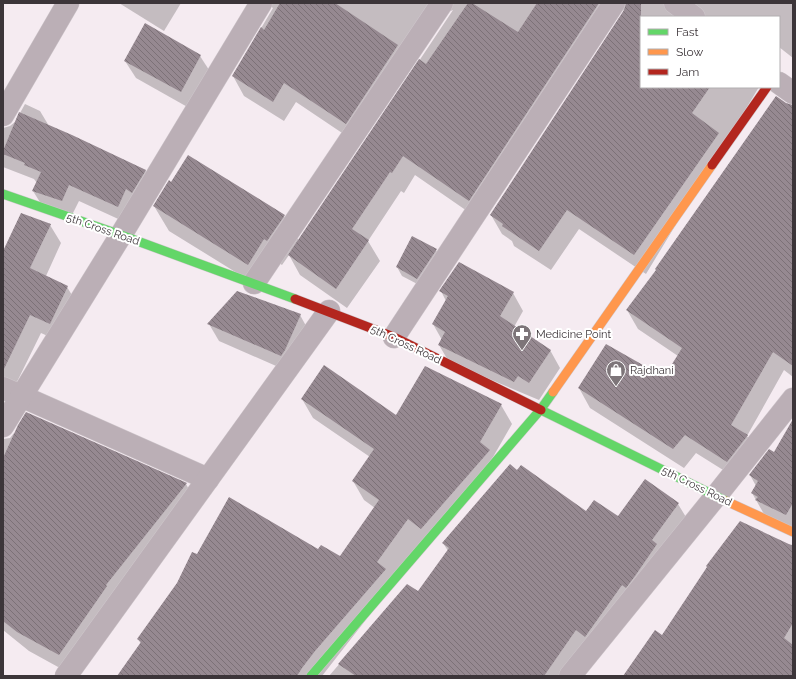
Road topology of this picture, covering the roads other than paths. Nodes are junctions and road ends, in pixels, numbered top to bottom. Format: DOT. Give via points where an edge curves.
graph roads {
  1 [pos="68,3"];
  2 [pos="261,3"];
  3 [pos="442,3"];
  4 [pos="614,3"];
  5 [pos="676,3"];
  6 [pos="693,16"];
  7 [pos="780,84"];
  8 [pos="766,88"];
  9 [pos="793,93"];
  10 [pos="3,115"];
  11 [pos="3,194"];
  12 [pos="121,235"];
  13 [pos="254,283"];
  14 [pos="329,310"];
  15 [pos="394,338"];
  16 [pos="12,392"];
  17 [pos="793,398"];
  18 [pos="541,409"];
  19 [pos="3,426"];
  20 [pos="208,479"];
  21 [pos="716,496"];
  22 [pos="793,532"];
  23 [pos="66,676"];
  24 [pos="311,676"];
  25 [pos="570,676"];
  1 -- 10 [label="street"];
  2 -- 12 [label="street"];
  3 -- 13 [label="street"];
  4 -- 15 [label="street"];
  5 -- 6 [label="street"];
  7 -- 9 [label="street"];
  8 -- 18 [label="street"];
  11 -- 12 [label="street, 5th Cross Road"];
  12 -- 13 [label="street, 5th Cross Road"];
  12 -- 16 [label="street"];
  13 -- 14 [label="street, 5th Cross Road"];
  14 -- 15 [label="street, 5th Cross Road"];
  14 -- 20 [label="street"];
  15 -- 18 [label="street, 5th Cross Road"];
  16 -- 19 [label="street"];
  16 -- 20 [label="street"];
  17 -- 21 [label="street"];
  18 -- 21 [label="street, 5th Cross Road"];
  18 -- 24 [label="street"];
  20 -- 23 [label="street"];
  21 -- 22 [label="street, 5th Cross Road"];
  21 -- 25 [label="street"];
}
